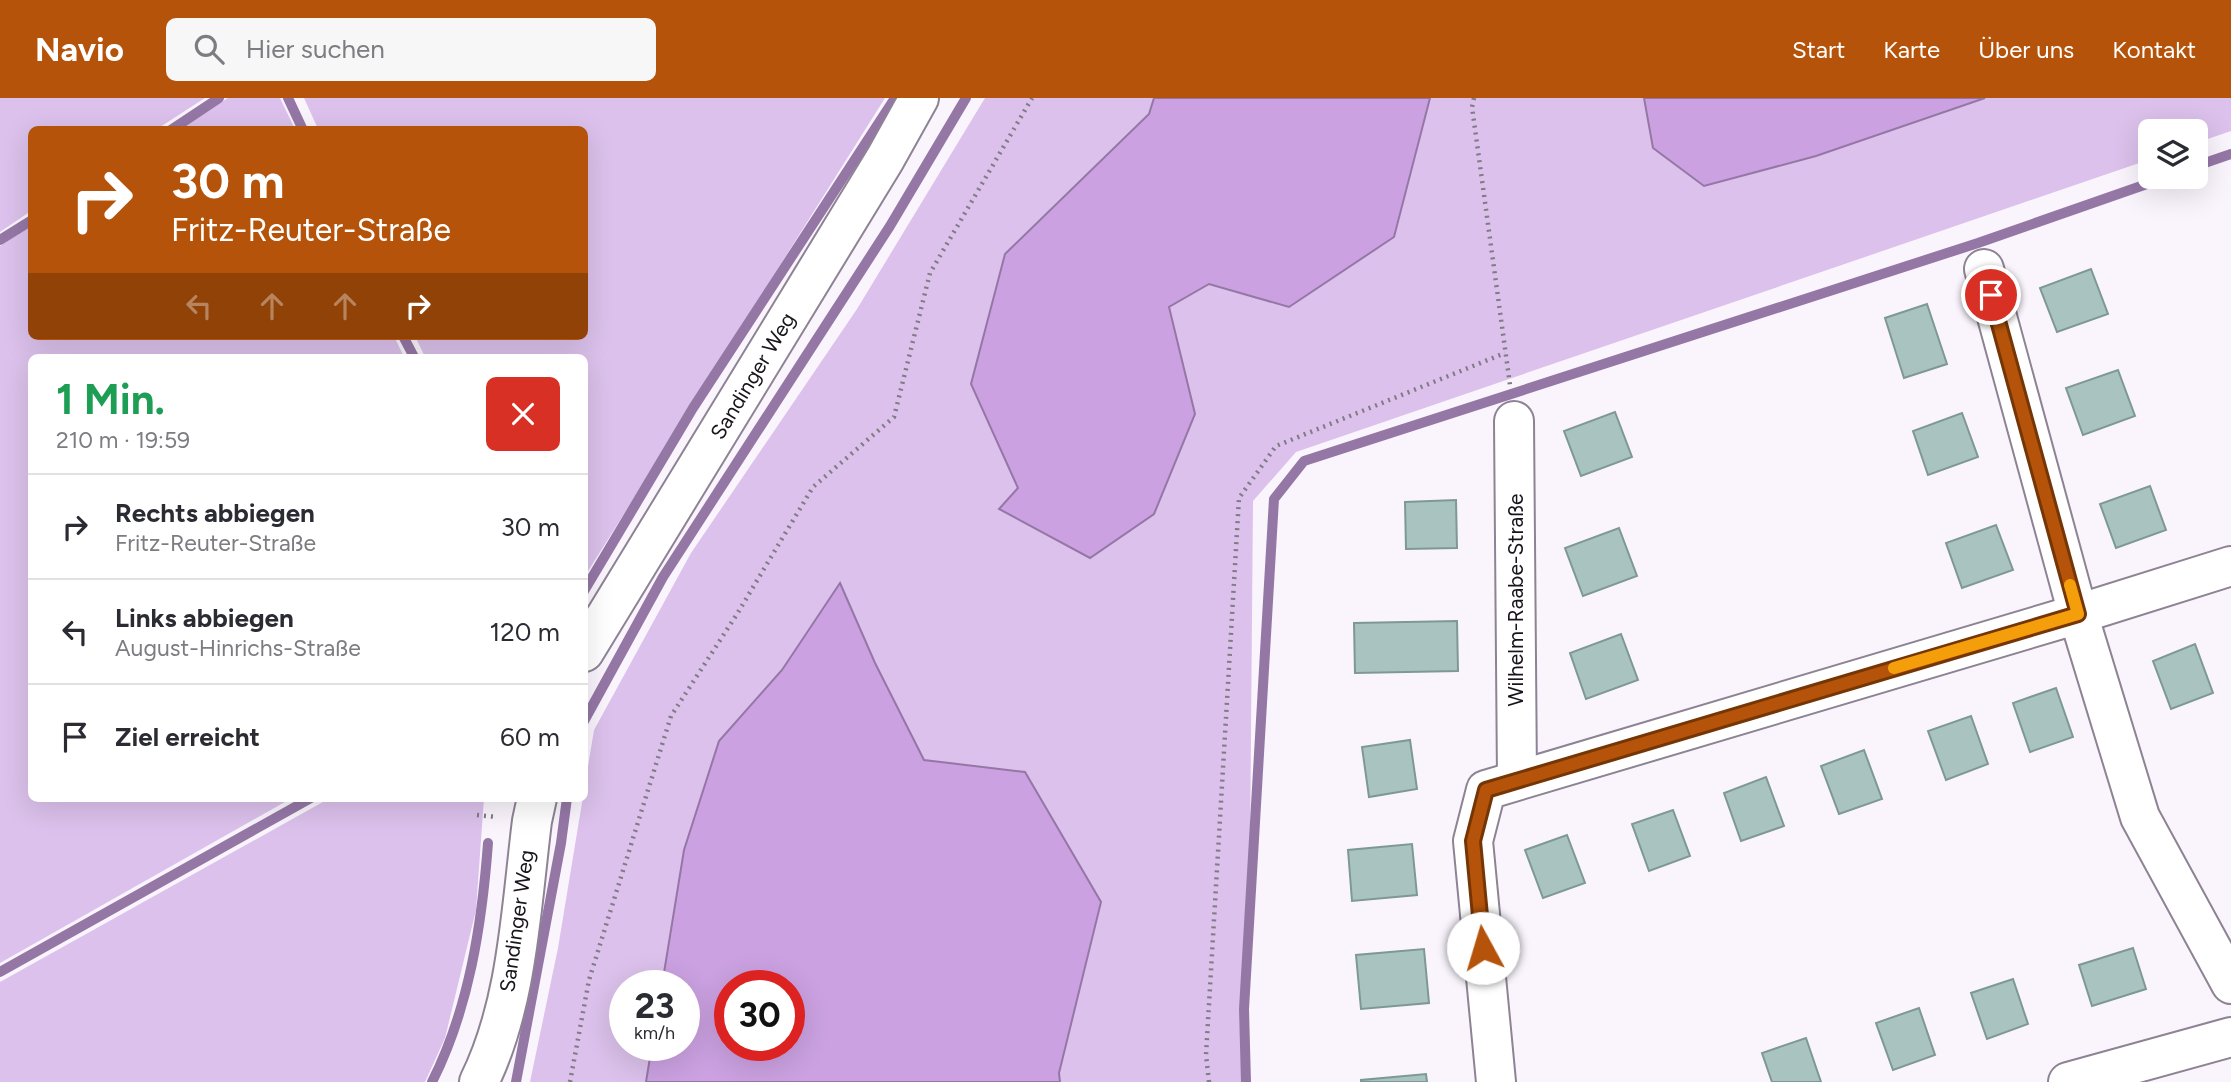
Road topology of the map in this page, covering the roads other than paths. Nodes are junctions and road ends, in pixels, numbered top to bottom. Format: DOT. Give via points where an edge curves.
graph roads {
  1 [pos="919,98"];
  2 [pos="1983,269"];
  3 [pos="1514,421"];
  4 [pos="2231,566"];
  5 [pos="2078,614"];
  6 [pos="588,645"];
  7 [pos="1502,785"];
  8 [pos="536,802"];
  9 [pos="2231,984"];
  10 [pos="2231,1037"];
  11 [pos="479,1082"];
  12 [pos="1496,1082"];
  13 [pos="2068,1082"];
  1 -- 6 [label="street, Sandinger Weg"];
  2 -- 5 [label="street"];
  3 -- 7 [label="street, Wilhelm-Raabe-Straße"];
  4 -- 5 [label="street"];
  5 -- 7 [label="street"];
  5 -- 9 [label="street" via="2140,817"];
  7 -- 12 [label="street, Wilhelm-Raabe-Straße" via="1473,841"];
  8 -- 11 [label="street, Sandinger Weg" via="513,975"];
  10 -- 13 [label="street"];
}
